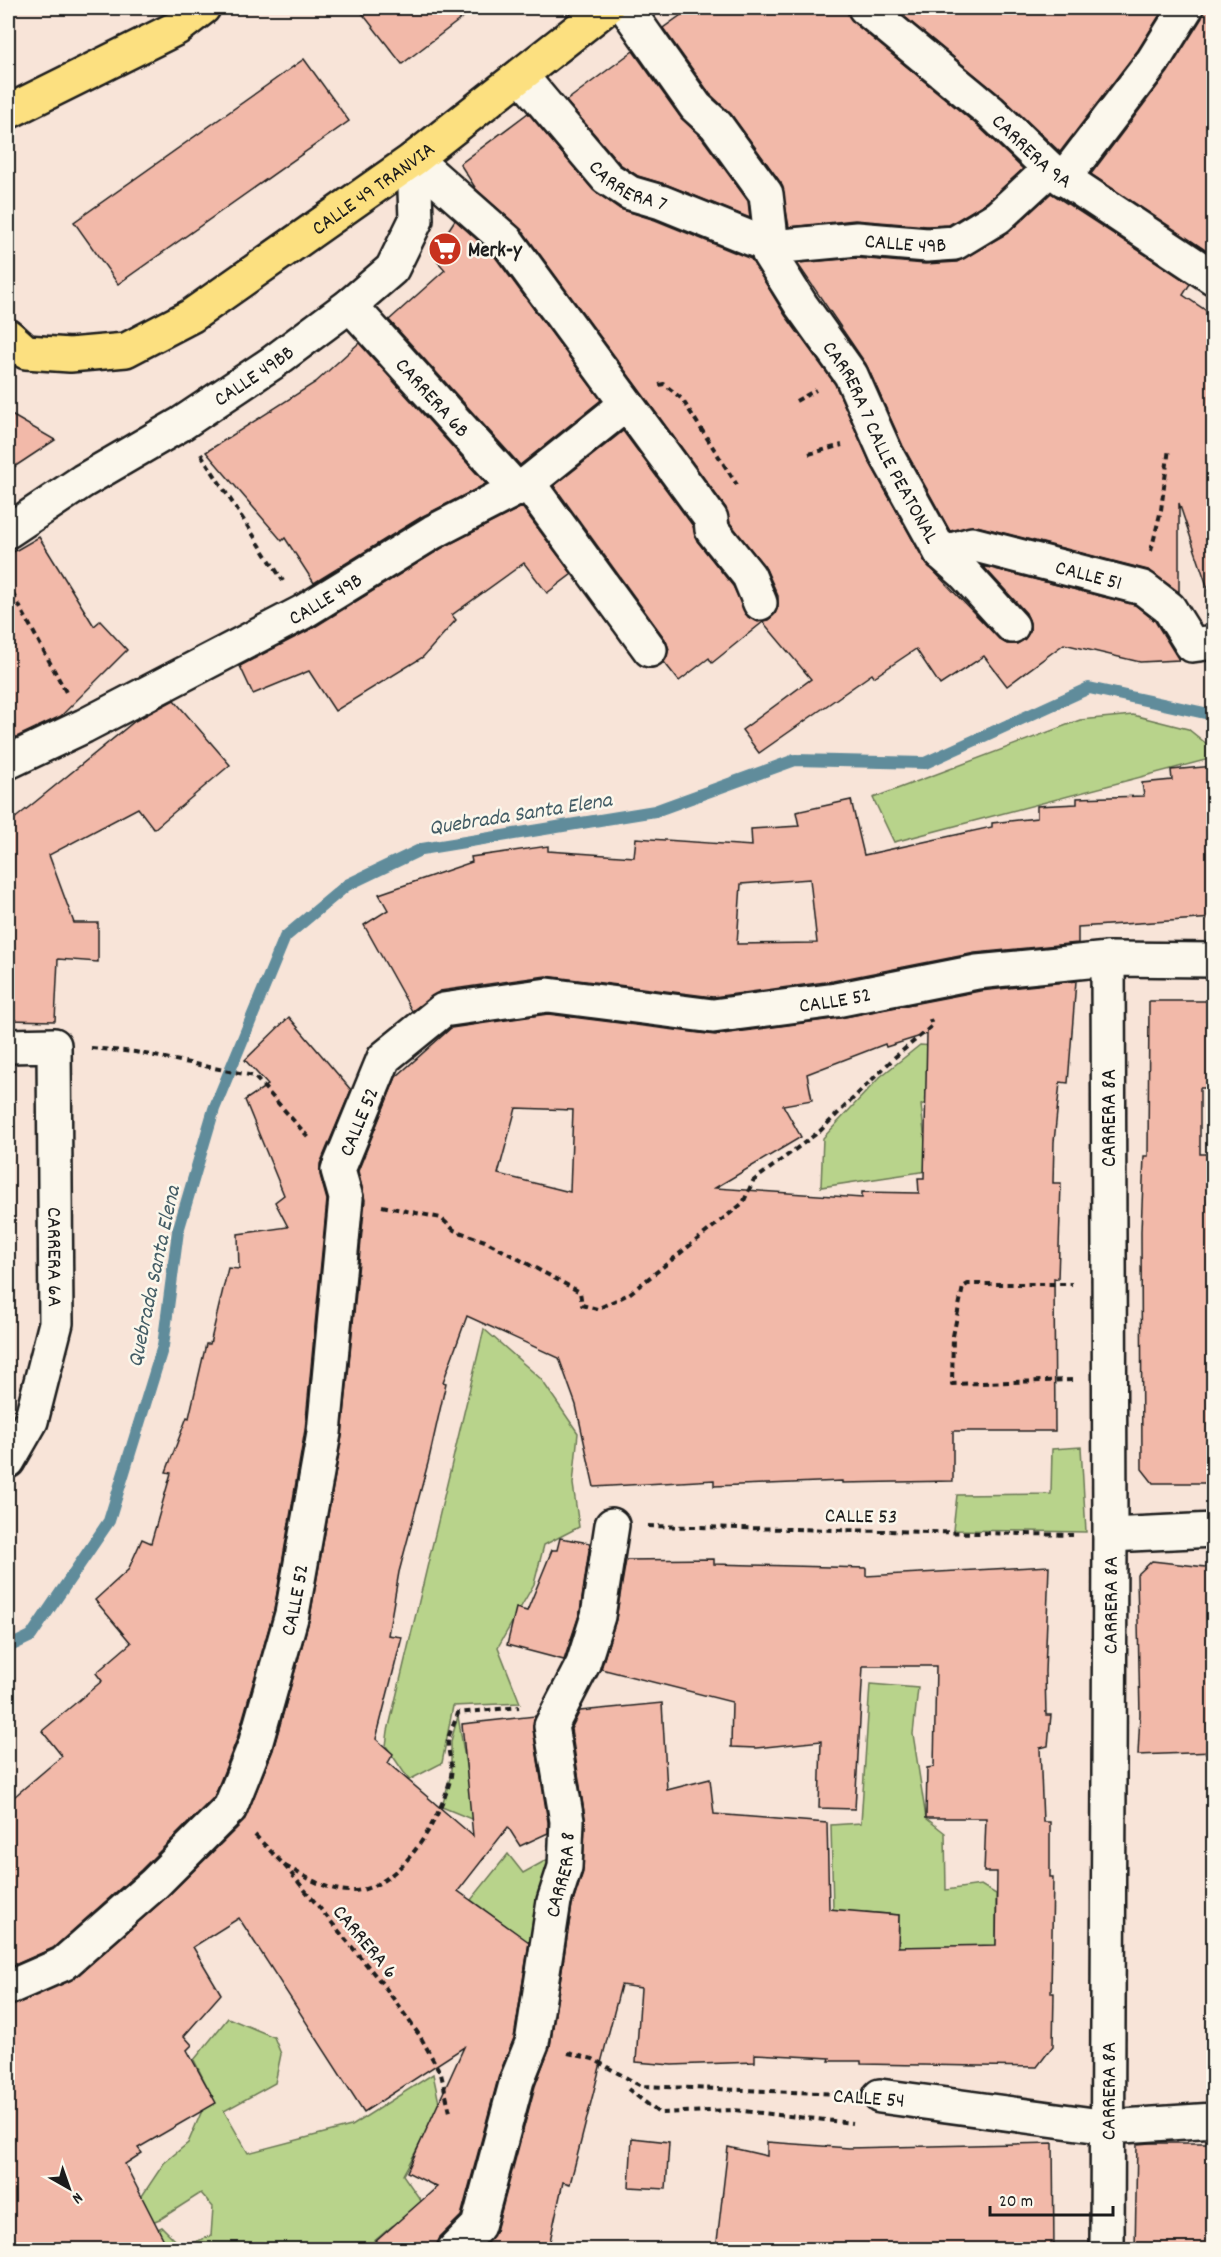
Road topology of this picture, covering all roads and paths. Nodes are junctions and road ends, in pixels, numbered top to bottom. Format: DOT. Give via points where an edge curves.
graph roads {
  1 [pos="203,8"];
  2 [pos="606,8"];
  3 [pos="626,8"];
  4 [pos="865,8"];
  5 [pos="1186,8"];
  6 [pos="521,76"];
  7 [pos="8,112"];
  8 [pos="414,159"];
  9 [pos="1057,174"];
  10 [pos="772,247"];
  11 [pos="1214,278"];
  12 [pos="350,305"];
  13 [pos="8,336"];
  14 [pos="625,405"];
  15 [pos="181,424"];
  16 [pos="1169,448"];
  17 [pos="522,486"];
  18 [pos="8,531"];
  19 [pos="941,553"];
  20 [pos="8,585"];
  21 [pos="1143,588"];
  22 [pos="760,603"];
  23 [pos="303,612"];
  24 [pos="1012,626"];
  25 [pos="1214,642"];
  26 [pos="650,650"];
  27 [pos="84,726"];
  28 [pos="8,762"];
  29 [pos="1108,959"];
  30 [pos="1214,960"];
  31 [pos="922,983"];
  32 [pos="54,1045"];
  33 [pos="8,1046"];
  34 [pos="342,1184"];
  35 [pos="1109,1284"];
  36 [pos="1109,1379"];
  37 [pos="8,1461"];
  38 [pos="612,1525"];
  39 [pos="1214,1530"];
  40 [pos="1110,1535"];
  41 [pos="551,1726"];
  42 [pos="230,1808"];
  43 [pos="285,1866"];
  44 [pos="8,1988"];
  45 [pos="532,2043"];
  46 [pos="628,2089"];
  47 [pos="880,2096"];
  48 [pos="450,2112"];
  49 [pos="1214,2120"];
  50 [pos="862,2124"];
  51 [pos="1108,2127"];
  52 [pos="454,2250"];
  53 [pos="1107,2250"];
  1 -- 7 [label="main road" via="177,28"];
  2 -- 6 [label="main road, CALLE 49 TRANVIA"];
  3 -- 10 [label="street, CARRERA 7 CALLE PEATONAL" via="696,106 716,125 766,194"];
  4 -- 9 [label="street, CARRERA 9A" via="991,112"];
  5 -- 9 [label="street, CALLE 49B" via="1153,61"];
  6 -- 8 [label="main road, CALLE 49 TRANVIA"];
  6 -- 10 [label="street, CARRERA 7" via="607,178 630,193"];
  8 -- 12 [label="street, CALLE 49BB" via="416,220 392,269"];
  8 -- 13 [label="main road, CALLE 49 TRANVIA" via="191,316 126,350 70,355 26,352"];
  8 -- 14 [label="street" via="507,241"];
  9 -- 10 [label="street, CALLE 49B" via="955,243 927,245 857,239"];
  9 -- 11 [label="street, CARRERA 9A"];
  10 -- 19 [label="street, CARRERA 7 CALLE PEATONAL" via="770,254 801,305 851,375 886,454"];
  12 -- 15 [label="street, CALLE 49BB"];
  12 -- 17 [label="street, CARRERA 6B"];
  14 -- 17 [label="street, CALLE 49B"];
  14 -- 22 [label="street" via="711,519 712,530 749,576"];
  15 -- 18 [label="street, CALLE 49BB"];
  15 -- 23 [label="path"];
  16 -- 21 [label="path" via="1161,510"];
  17 -- 23 [label="street, CALLE 49B" via="434,532"];
  17 -- 26 [label="street, CARRERA 6B"];
  19 -- 21 [label="street, CALLE 51" via="972,544"];
  19 -- 24 [label="street, CARRERA 7 CALLE PEATONAL"];
  20 -- 27 [label="path"];
  21 -- 25 [label="street, CALLE 51" via="1169,608 1192,645"];
  23 -- 27 [label="street, CALLE 49B"];
  27 -- 28 [label="street, CALLE 49B"];
  29 -- 30 [label="street, CALLE 52"];
  29 -- 31 [label="street, CALLE 52" via="977,972"];
  29 -- 35 [label="street, CARRERA 8A"];
  31 -- 34 [label="street, CALLE 52" via="836,1000 713,1016 548,995 443,1010 384,1058"];
  31 -- 34 [label="path" via="932,1026 820,1131 753,1181 743,1203 629,1294 597,1310 582,1305 580,1292 485,1241 454,1230 441,1218"];
  32 -- 33 [label="street"];
  32 -- 34 [label="path" via="135,1052 254,1076"];
  32 -- 37 [label="street, CARRERA 6A" via="56,1323 31,1421"];
  34 -- 42 [label="street, CALLE 52" via="324,1433 292,1614 255,1744"];
  35 -- 36 [label="street, CARRERA 8A"];
  35 -- 36 [label="path" via="963,1287 952,1336 952,1384"];
  36 -- 40 [label="street, CARRERA 8A"];
  38 -- 40 [label="path, CALLE 53"];
  38 -- 41 [label="street" via="597,1616 583,1664"];
  39 -- 40 [label="street"];
  40 -- 51 [label="street, CARRERA 8A"];
  41 -- 43 [label="path" via="528,1706 458,1713 448,1739 451,1774 434,1824 396,1872 370,1890 327,1887"];
  41 -- 45 [label="street, CARRERA 8" via="567,1821 565,1867 554,1901"];
  42 -- 43 [label="path, CARRERA 6"];
  42 -- 44 [label="street, CALLE 52" via="154,1884 63,1964"];
  43 -- 48 [label="path, CARRERA 6" via="385,1987 420,2036 441,2074"];
  45 -- 47 [label="path, CALLE 54" via="593,2059 641,2086"];
  45 -- 52 [label="street, CARRERA 8" via="517,2080 478,2226"];
  46 -- 50 [label="path" via="658,2113 734,2110"];
  47 -- 51 [label="street, CALLE 54"];
  49 -- 51 [label="street, CALLE 54"];
  51 -- 53 [label="street, CARRERA 8A"];
}
